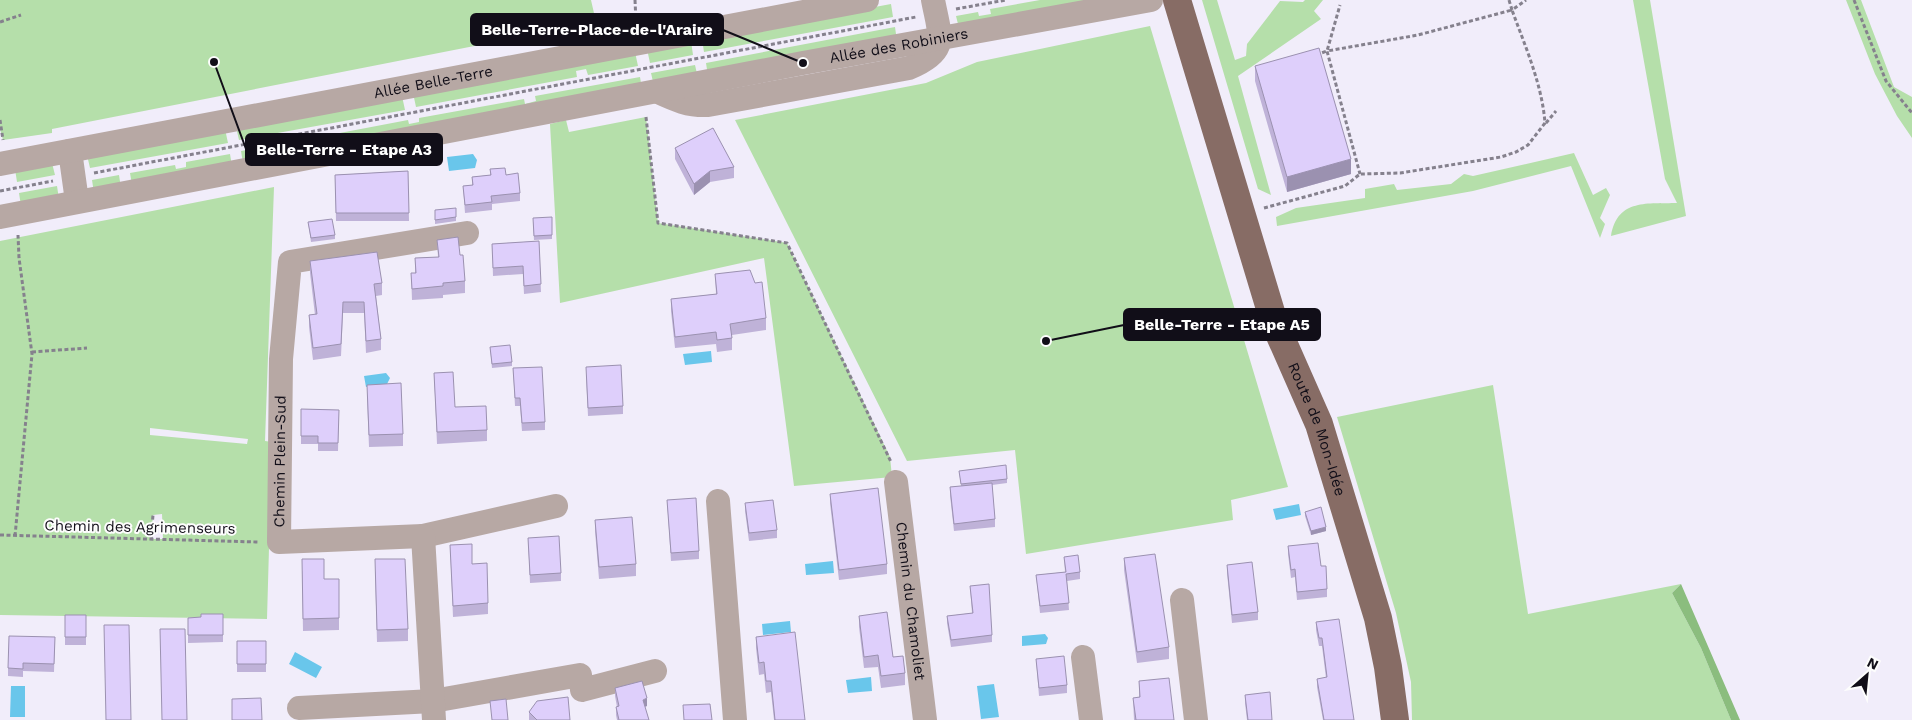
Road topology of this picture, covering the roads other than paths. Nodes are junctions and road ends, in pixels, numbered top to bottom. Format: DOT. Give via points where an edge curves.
graph roads {
  1 [pos="867,0"];
  2 [pos="1151,0"];
  3 [pos="1177,0"];
  4 [pos="934,7"];
  5 [pos="940,38"];
  6 [pos="70,151"];
  7 [pos="0,164"];
  8 [pos="77,201"];
  9 [pos="9,223"];
  10 [pos="467,233"];
  11 [pos="896,482"];
  12 [pos="718,501"];
  13 [pos="556,506"];
  14 [pos="423,536"];
  15 [pos="1182,600"];
  16 [pos="1083,656"];
  17 [pos="655,671"];
  18 [pos="300,708"];
  19 [pos="433,710"];
  20 [pos="735,720"];
  21 [pos="925,720"];
  22 [pos="1091,720"];
  23 [pos="1196,720"];
  24 [pos="1395,720"];
  1 -- 6 [label="street, Allée Belle-Terre"];
  2 -- 5 [label="street, Allée des Robiniers"];
  3 -- 24 [label="main road, Route de Mon-Idée" via="1274,322 1320,424 1378,618"];
  4 -- 5 [label="street"];
  5 -- 8 [label="street, Allée des Robiniers"];
  6 -- 7 [label="street, Allée Belle-Terre"];
  6 -- 8 [label="street"];
  8 -- 9 [label="street"];
  10 -- 14 [label="street, Chemin Plein-Sud" via="290,262 281,359 279,542"];
  11 -- 21 [label="street, Chemin du Chamoliet"];
  12 -- 20 [label="street"];
  13 -- 14 [label="street, Chemin Plein-Sud"];
  14 -- 19 [label="street"];
  15 -- 23 [label="street"];
  16 -- 22 [label="street"];
  17 -- 19 [label="street" via="582,690 580,675"];
  18 -- 19 [label="street"];
}
